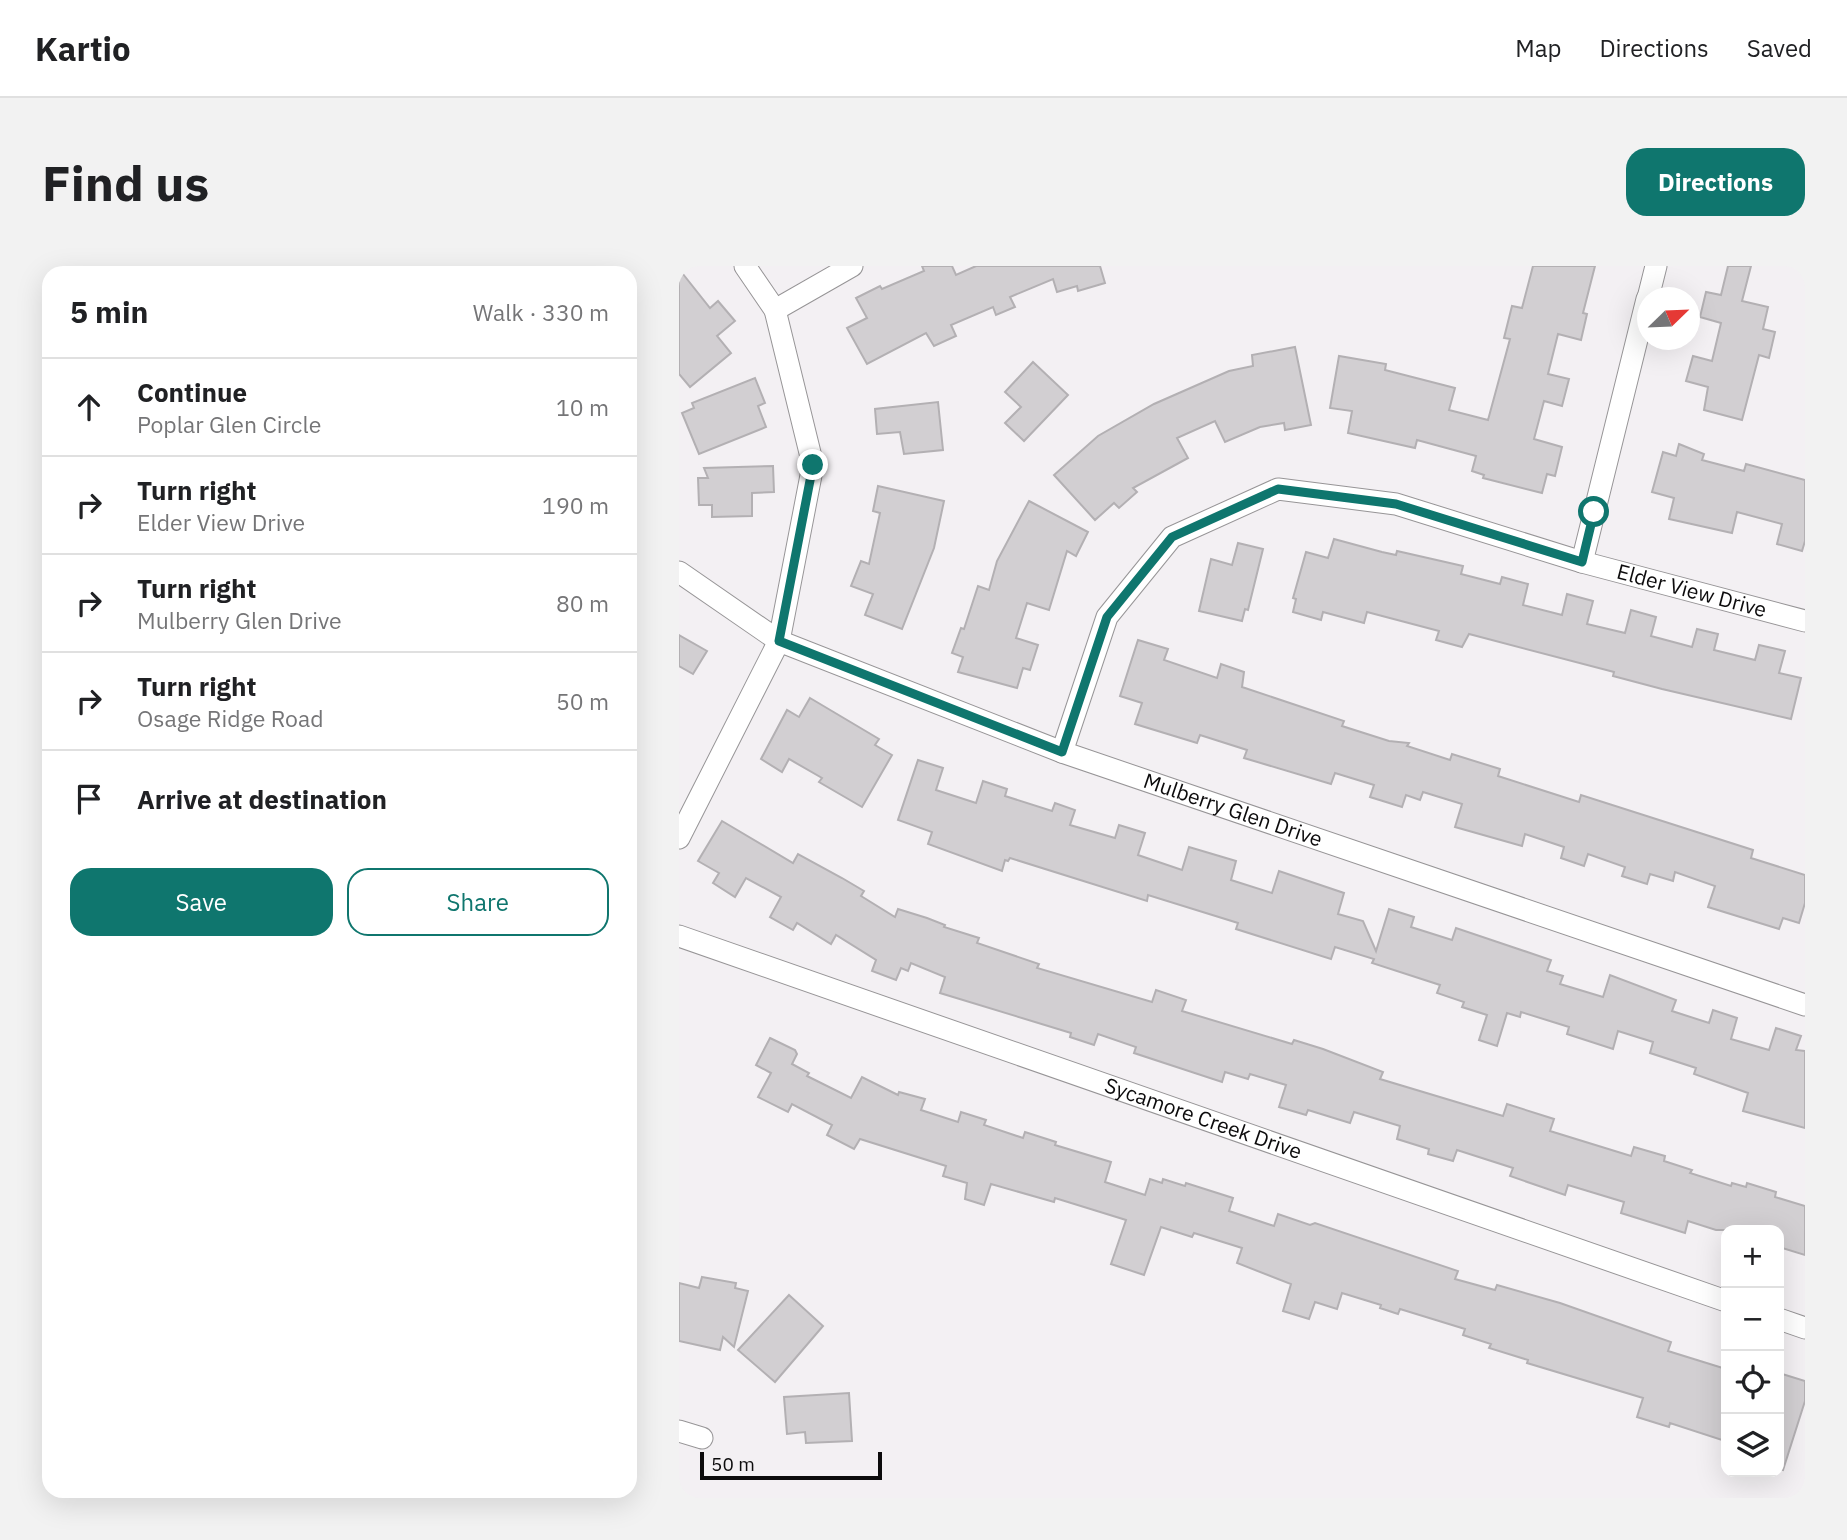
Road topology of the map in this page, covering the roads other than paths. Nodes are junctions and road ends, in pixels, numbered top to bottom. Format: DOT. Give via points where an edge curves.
graph roads {
  1 [pos="745,266"];
  2 [pos="852,266"];
  3 [pos="1656,266"];
  4 [pos="1651,287"];
  5 [pos="775,310"];
  6 [pos="1637,342"];
  7 [pos="1582,562"];
  8 [pos="679,572"];
  9 [pos="1805,621"];
  10 [pos="779,641"];
  11 [pos="1062,752"];
  12 [pos="679,838"];
  13 [pos="679,936"];
  14 [pos="1805,1005"];
  15 [pos="1721,1299"];
  16 [pos="1784,1321"];
  17 [pos="1805,1328"];
  18 [pos="679,1431"];
  19 [pos="702,1438"];
  1 -- 5 [label="street"];
  2 -- 5 [label="street"];
  3 -- 4 [label="street"];
  5 -- 10 [label="street" via="813,465"];
  6 -- 7 [label="street"];
  7 -- 9 [label="street, Elder View Drive"];
  7 -- 11 [label="street, Elder View Drive" via="1396,504 1278,489 1172,537 1107,617"];
  8 -- 10 [label="street, Mulberry Glen Drive"];
  10 -- 11 [label="street, Mulberry Glen Drive"];
  10 -- 12 [label="street"];
  11 -- 14 [label="street, Mulberry Glen Drive"];
  13 -- 15 [label="street, Sycamore Creek Drive"];
  16 -- 17 [label="street"];
  18 -- 19 [label="street"];
}
